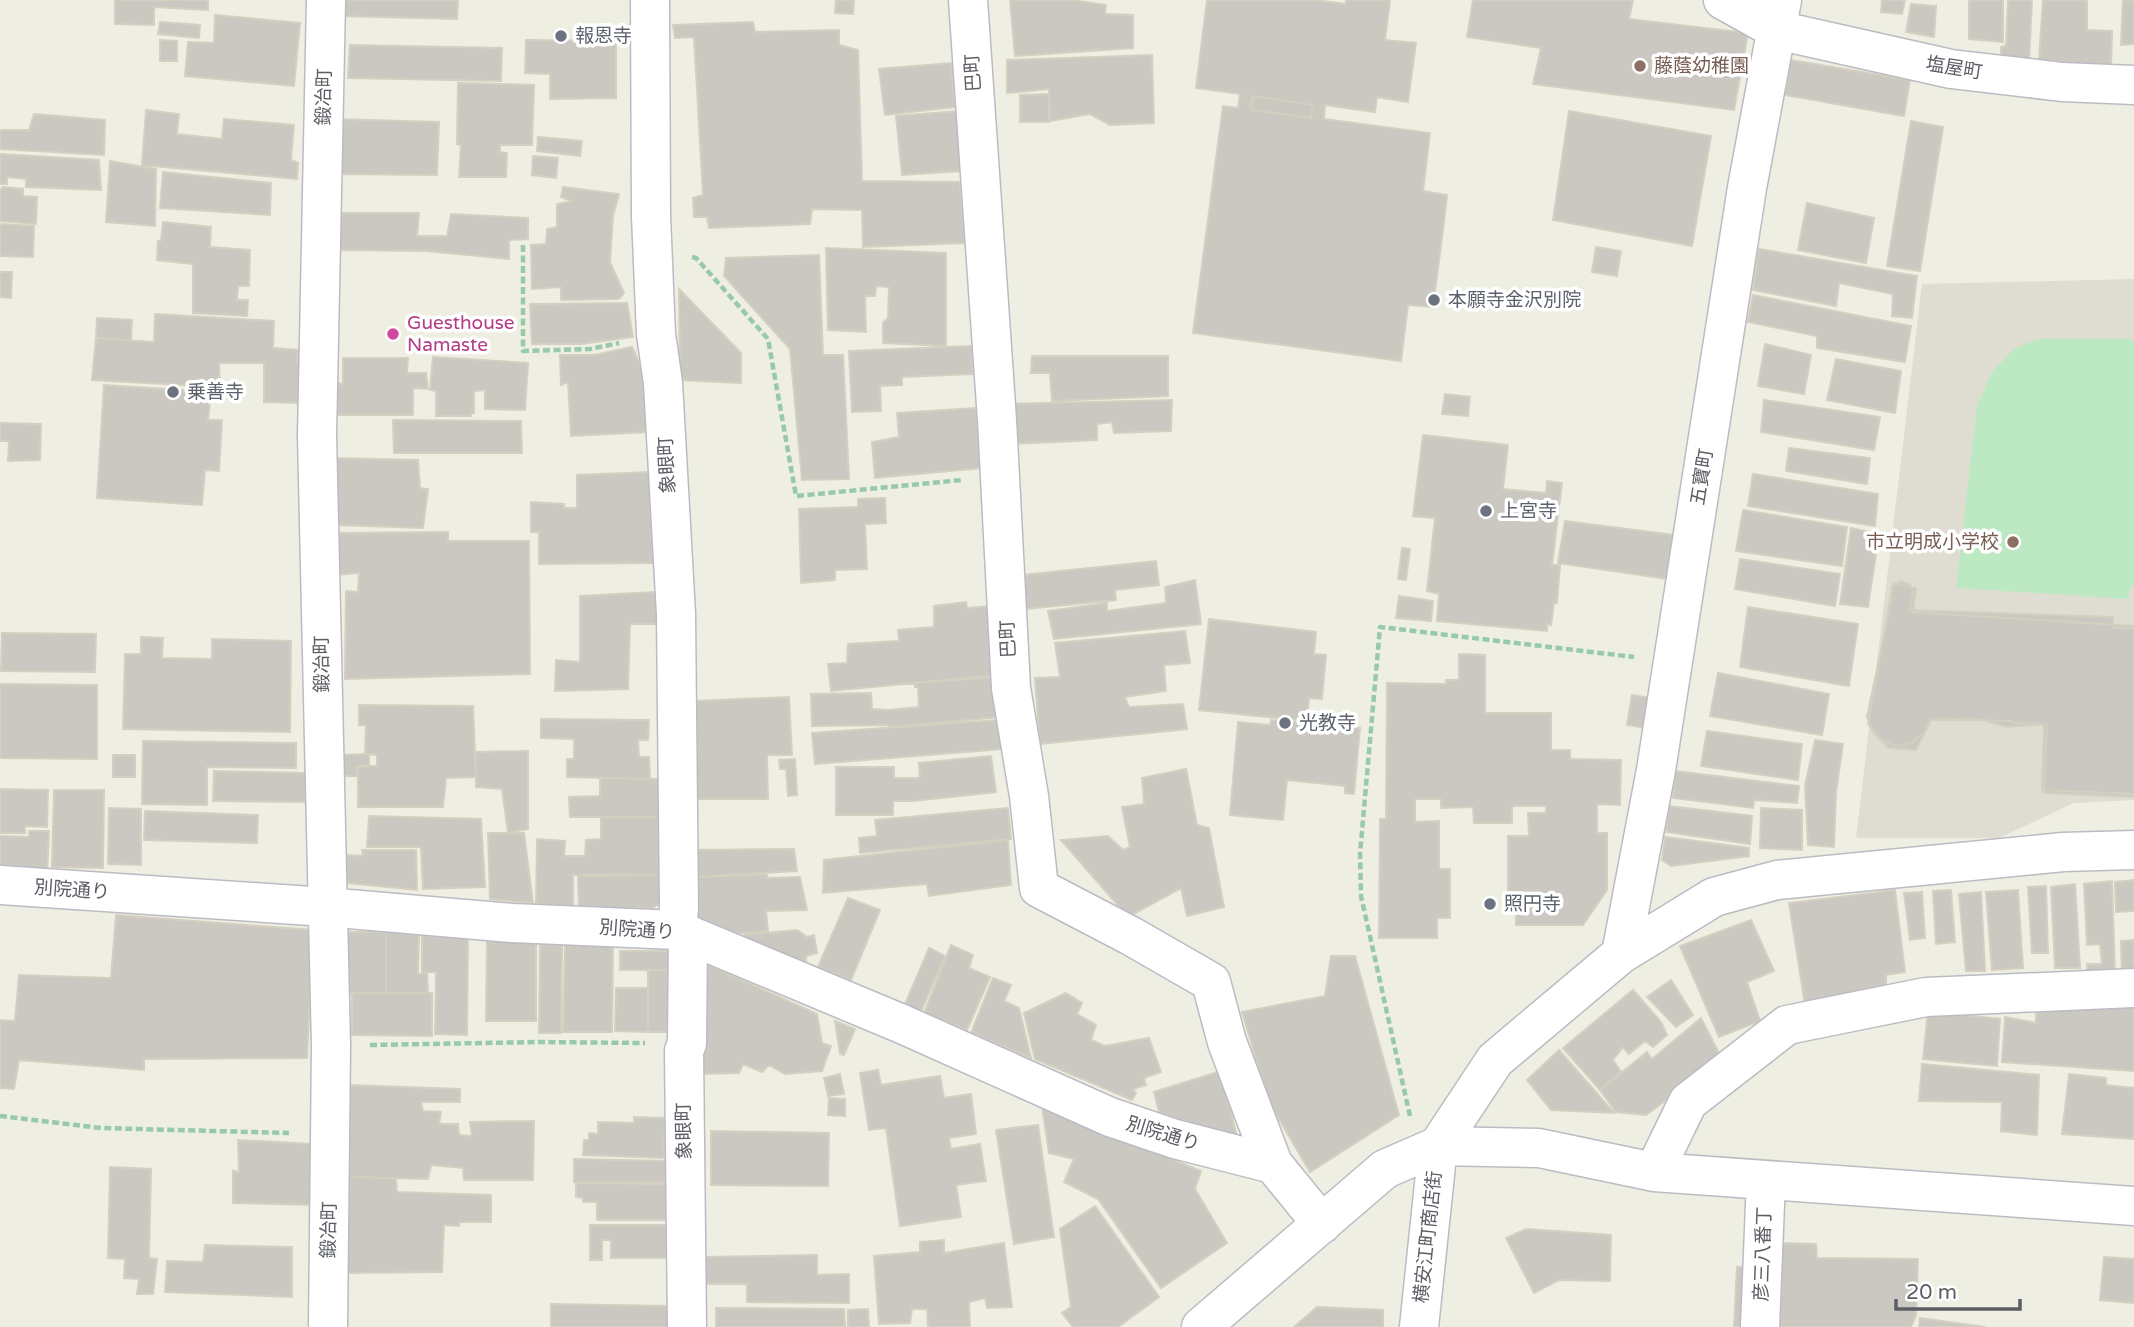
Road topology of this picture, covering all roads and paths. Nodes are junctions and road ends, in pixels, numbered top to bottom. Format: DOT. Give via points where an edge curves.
graph roads {
  1 [pos="326,0"];
  2 [pos="650,0"];
  3 [pos="968,0"];
  4 [pos="1723,0"];
  5 [pos="1779,15"];
  6 [pos="2134,85"];
  7 [pos="523,244"];
  8 [pos="653,252"];
  9 [pos="656,334"];
  10 [pos="922,484"];
  11 [pos="1674,661"];
  12 [pos="2134,850"];
  13 [pos="0,885"];
  14 [pos="326,907"];
  15 [pos="682,933"];
  16 [pos="1621,954"];
  17 [pos="2134,988"];
  18 [pos="687,1044"];
  19 [pos="331,1046"];
  20 [pos="0,1116"];
  21 [pos="330,1134"];
  22 [pos="1428,1149"];
  23 [pos="1273,1164"];
  24 [pos="1654,1172"];
  25 [pos="1766,1180"];
  26 [pos="2134,1206"];
  27 [pos="1322,1224"];
  28 [pos="328,1327"];
  29 [pos="687,1327"];
  30 [pos="1201,1327"];
  31 [pos="1419,1327"];
  32 [pos="1760,1327"];
  1 -- 14 [label="street, 鍛冶町" via="317,435"];
  2 -- 8 [label="street, 象眼町"];
  3 -- 23 [label="street, 巴町" via="1011,688 1039,888 1211,982 1227,1042"];
  4 -- 5 [label="street, 塩屋町"];
  5 -- 6 [label="street, 塩屋町" via="1951,69"];
  5 -- 11 [label="street, 五寶町" via="1747,188"];
  7 -- 9 [label="path" via="523,351 590,349"];
  8 -- 9 [label="street, 象眼町"];
  8 -- 10 [label="path" via="696,258 768,338 796,496"];
  9 -- 15 [label="street, 象眼町" via="676,614"];
  11 -- 16 [label="street, 五寶町"];
  11 -- 22 [label="path" via="1380,627 1360,854 1361,896"];
  12 -- 16 [label="street" via="2063,852 1777,880 1714,897"];
  13 -- 14 [label="street, 別院通り"];
  14 -- 15 [label="street, 別院通り"];
  14 -- 19 [label="street, 鍛冶町"];
  15 -- 18 [label="street, 象眼町"];
  15 -- 23 [label="street, 別院通り" via="1110,1117"];
  16 -- 22 [label="street" via="1495,1060"];
  17 -- 24 [label="street" via="1926,998 1787,1025 1688,1102"];
  18 -- 19 [label="path"];
  18 -- 29 [label="street, 象眼町"];
  19 -- 21 [label="street, 鍛冶町"];
  20 -- 21 [label="path" via="101,1128"];
  21 -- 28 [label="street, 鍛冶町"];
  22 -- 24 [label="street" via="1539,1148"];
  22 -- 27 [label="street" via="1385,1169"];
  22 -- 31 [label="street, 横安江町商店街"];
  23 -- 27 [label="street"];
  24 -- 25 [label="street"];
  25 -- 26 [label="street"];
  25 -- 32 [label="street, 彦三八番丁"];
  27 -- 30 [label="street"];
}
